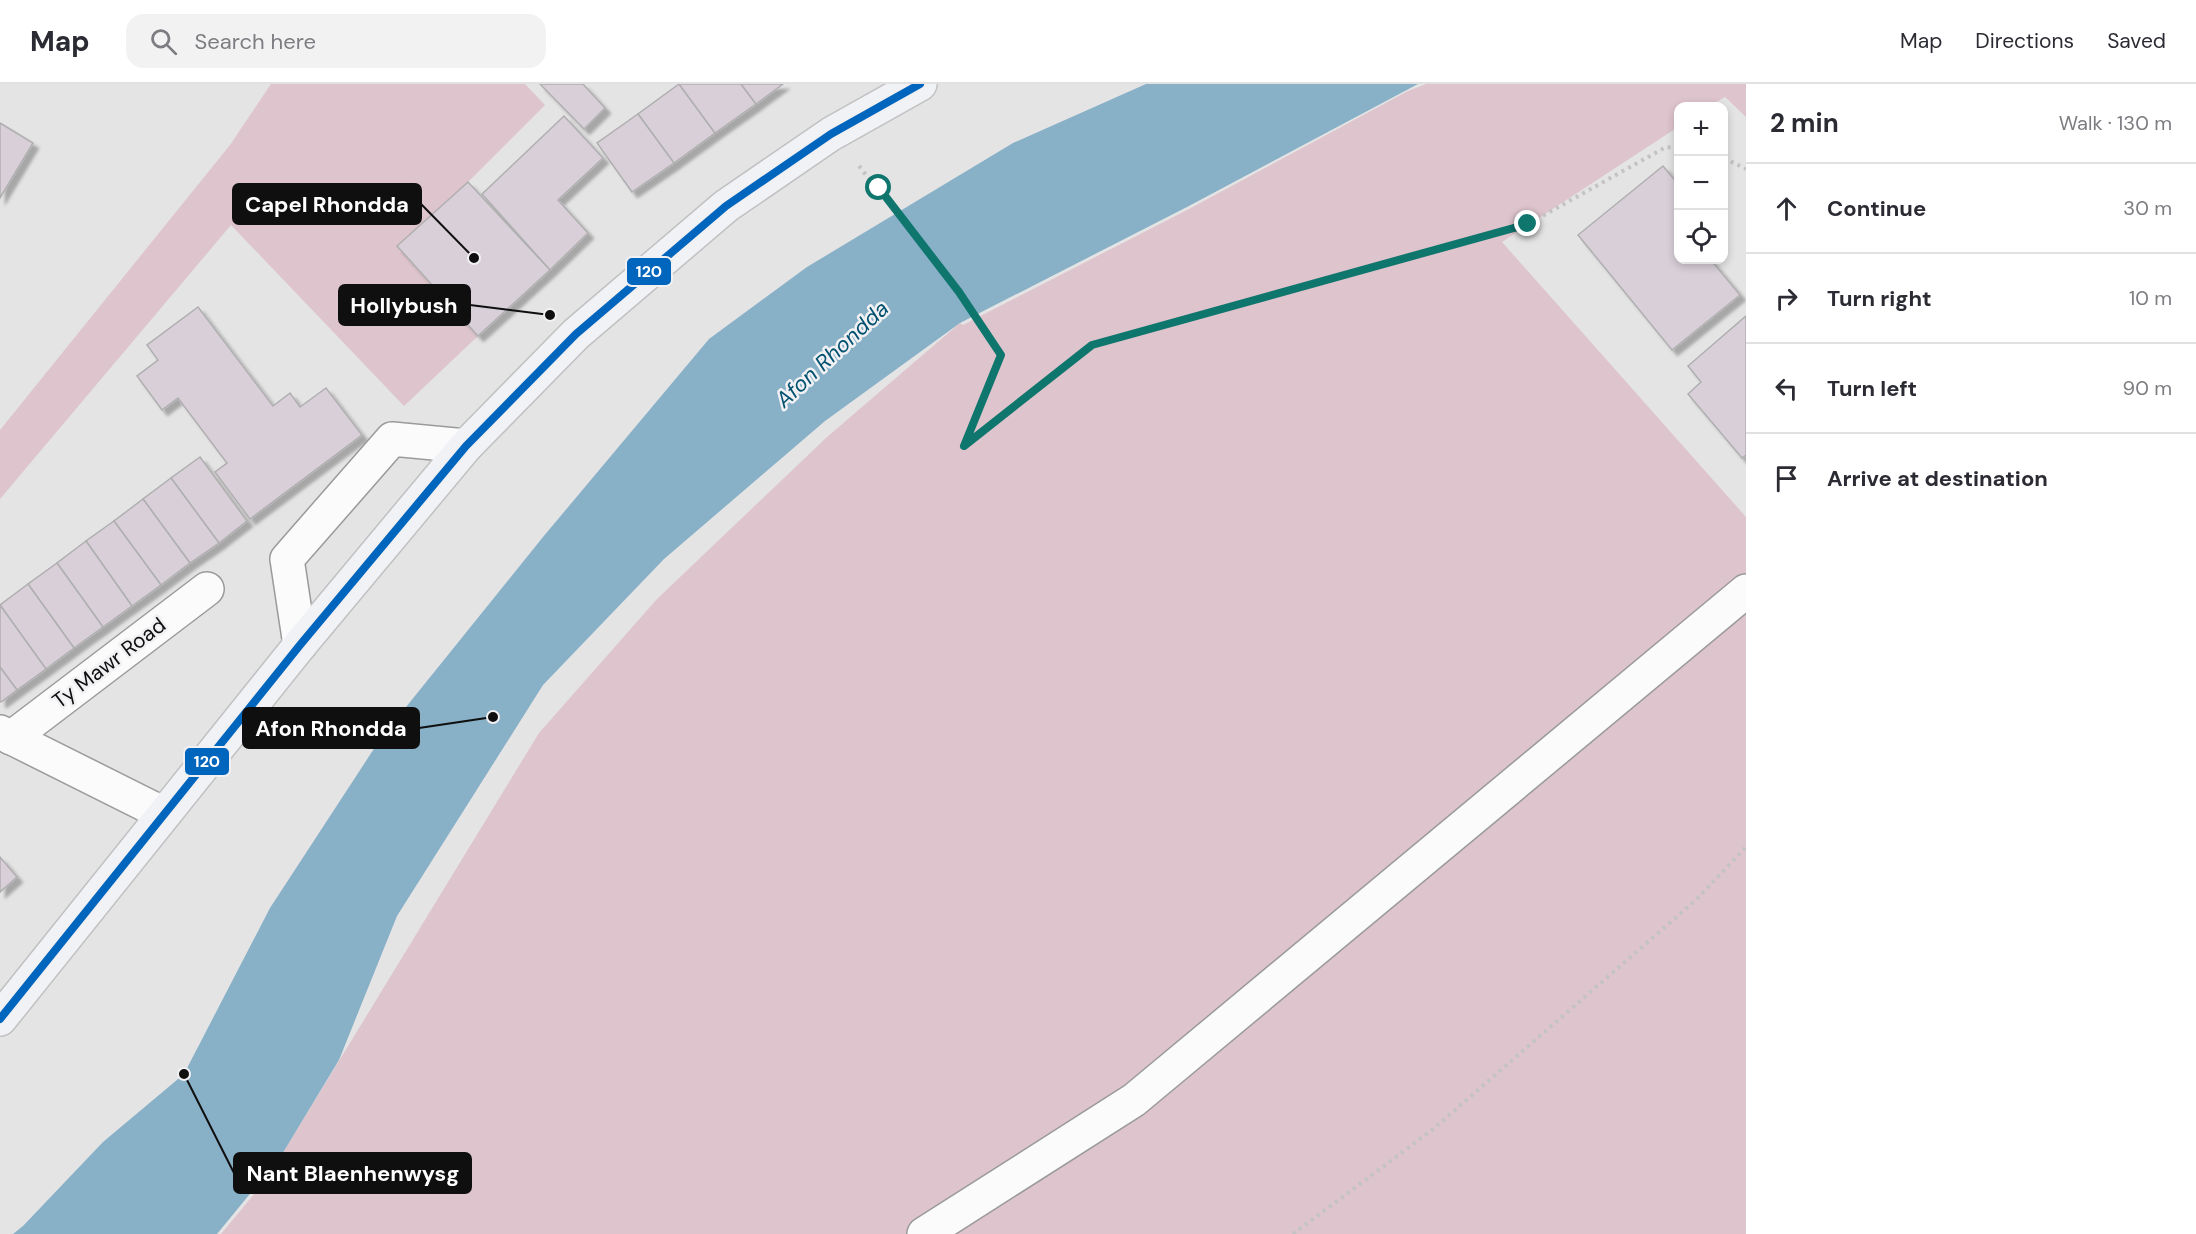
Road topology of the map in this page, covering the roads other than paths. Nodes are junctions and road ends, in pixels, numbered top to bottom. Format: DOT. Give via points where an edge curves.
graph roads {
  1 [pos="920,84"];
  2 [pos="466,446"];
  3 [pos="207,589"];
  4 [pos="1746,591"];
  5 [pos="300,645"];
  6 [pos="6,735"];
  7 [pos="164,814"];
  8 [pos="0,1019"];
  9 [pos="924,1234"];
  1 -- 2 [label="main road" via="831,134 726,206 576,334"];
  2 -- 5 [label="main road"];
  2 -- 5 [label="street" via="392,439 287,559"];
  3 -- 6 [label="street, Ty Mawr Road"];
  4 -- 9 [label="street" via="1134,1100"];
  5 -- 7 [label="main road"];
  6 -- 7 [label="street, Ty Mawr Road"];
  7 -- 8 [label="main road"];
}
